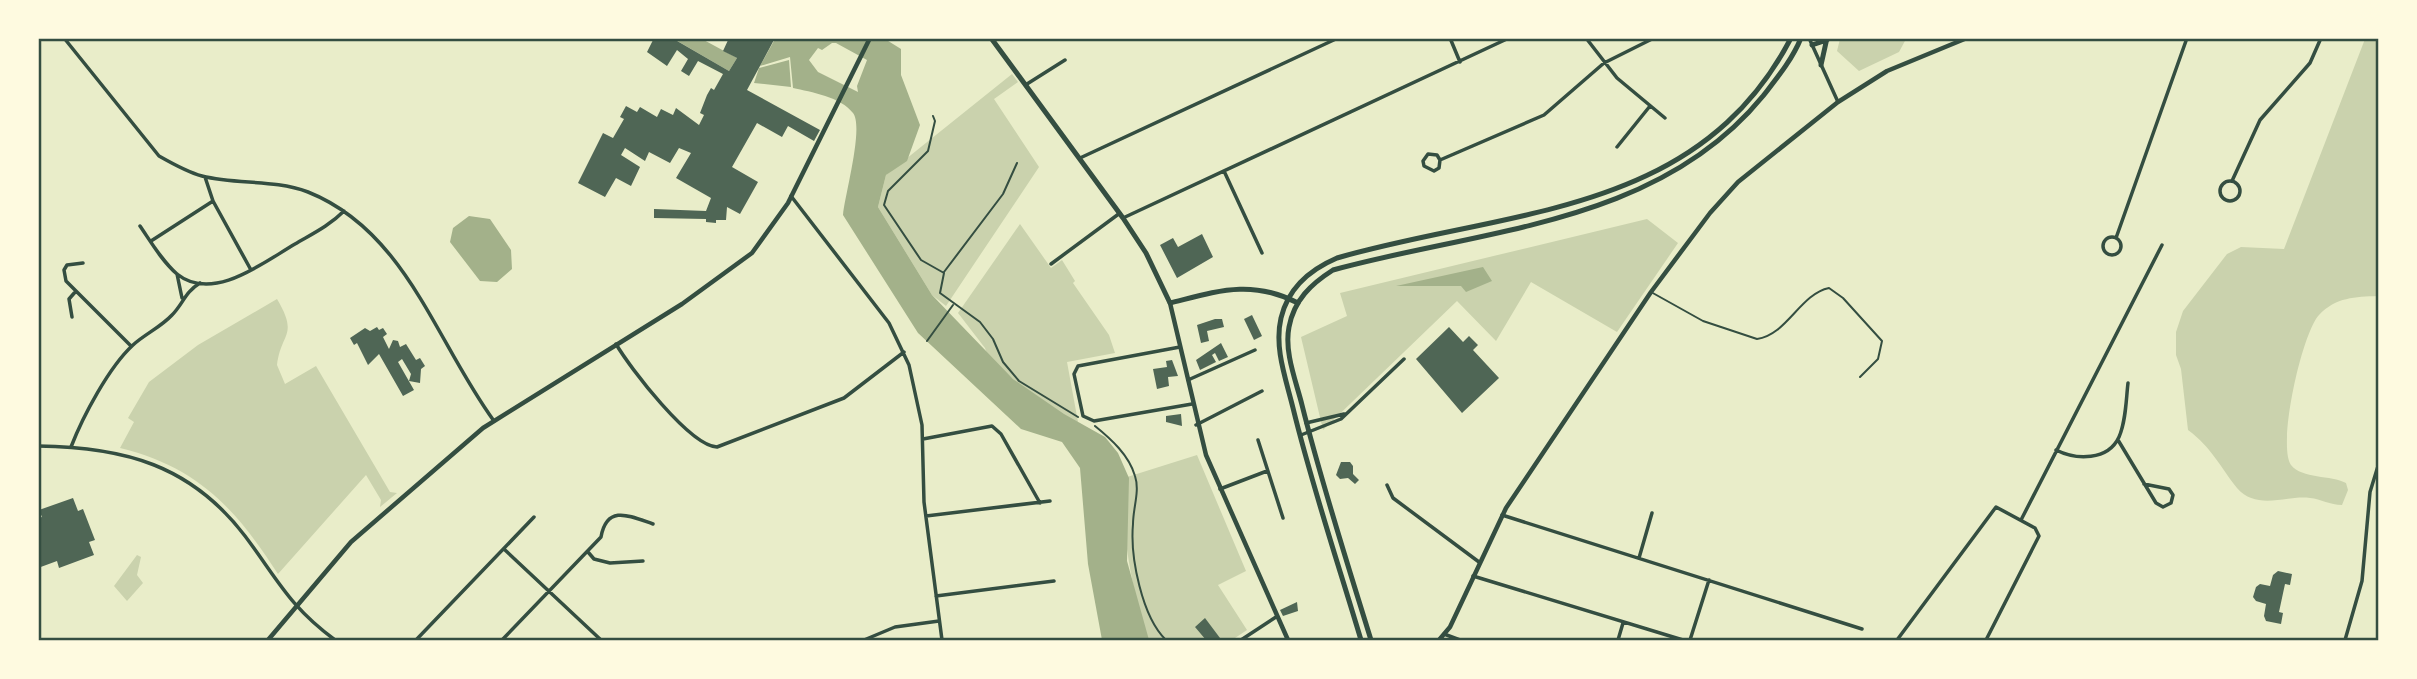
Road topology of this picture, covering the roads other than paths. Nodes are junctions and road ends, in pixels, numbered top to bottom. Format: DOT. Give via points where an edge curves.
graph roads {
  1 [pos="64,38"];
  2 [pos="870,38"];
  3 [pos="991,38"];
  4 [pos="999,38"];
  5 [pos="1338,38"];
  6 [pos="1450,38"];
  7 [pos="1509,38"];
  8 [pos="1586,38"];
  9 [pos="1654,38"];
  10 [pos="1791,38"];
  11 [pos="1801,38"];
  12 [pos="1967,38"];
  13 [pos="2187,38"];
  14 [pos="2321,38"];
  15 [pos="1827,39"];
  16 [pos="1810,41"];
  17 [pos="1000,48"];
  18 [pos="1065,61"];
  19 [pos="1460,62"];
  20 [pos="1604,63"];
  21 [pos="1821,65"];
  22 [pos="1027,85"];
  23 [pos="1838,102"];
  24 [pos="1650,106"];
  25 [pos="1665,118"];
  26 [pos="1617,147"];
  27 [pos="1080,158"];
  28 [pos="1440,160"];
  29 [pos="1224,171"];
  30 [pos="205,177"];
  31 [pos="2232,181"];
  32 [pos="791,196"];
  33 [pos="213,201"];
  34 [pos="344,211"];
  35 [pos="1121,216"];
  36 [pos="140,226"];
  37 [pos="2116,237"];
  38 [pos="151,241"];
  39 [pos="2162,245"];
  40 [pos="1262,253"];
  41 [pos="83,263"];
  42 [pos="1051,264"];
  43 [pos="251,270"];
  44 [pos="177,274"];
  45 [pos="201,283"];
  46 [pos="76,291"];
  47 [pos="1651,292"];
  48 [pos="182,298"];
  49 [pos="1288,298"];
  50 [pos="1170,303"];
  51 [pos="1297,303"];
  52 [pos="72,317"];
  53 [pos="616,344"];
  54 [pos="131,346"];
  55 [pos="1182,346"];
  56 [pos="1255,351"];
  57 [pos="904,352"];
  58 [pos="1404,359"];
  59 [pos="1860,377"];
  60 [pos="1188,380"];
  61 [pos="2127,383"];
  62 [pos="1262,391"];
  63 [pos="1192,404"];
  64 [pos="1344,414"];
  65 [pos="494,421"];
  66 [pos="1306,423"];
  67 [pos="1196,425"];
  68 [pos="1297,426"];
  69 [pos="1309,433"];
  70 [pos="1300,436"];
  71 [pos="923,439"];
  72 [pos="1258,440"];
  73 [pos="2118,440"];
  74 [pos="38,446"];
  75 [pos="71,447"];
  76 [pos="2056,450"];
  77 [pos="2378,466"];
  78 [pos="1267,471"];
  79 [pos="2144,484"];
  80 [pos="1387,485"];
  81 [pos="1220,489"];
  82 [pos="1050,501"];
  83 [pos="1040,503"];
  84 [pos="1652,513"];
  85 [pos="1502,515"];
  86 [pos="926,516"];
  87 [pos="534,517"];
  88 [pos="1283,518"];
  89 [pos="2021,520"];
  90 [pos="653,524"];
  91 [pos="505,550"];
  92 [pos="588,552"];
  93 [pos="1638,558"];
  94 [pos="643,561"];
  95 [pos="1479,562"];
  96 [pos="1473,576"];
  97 [pos="1709,580"];
  98 [pos="1054,582"];
  99 [pos="549,592"];
  100 [pos="936,596"];
  101 [pos="296,608"];
  102 [pos="1276,617"];
  103 [pos="940,621"];
  104 [pos="1623,623"];
  105 [pos="1862,629"];
  106 [pos="1444,634"];
  107 [pos="595,635"];
  108 [pos="268,640"];
  109 [pos="335,640"];
  110 [pos="416,640"];
  111 [pos="502,640"];
  112 [pos="589,640"];
  113 [pos="601,640"];
  114 [pos="864,640"];
  115 [pos="942,640"];
  116 [pos="1241,640"];
  117 [pos="1288,640"];
  118 [pos="1361,640"];
  119 [pos="1371,640"];
  120 [pos="1438,640"];
  121 [pos="1460,640"];
  122 [pos="1618,640"];
  123 [pos="1683,640"];
  124 [pos="1690,640"];
  125 [pos="1897,640"];
  126 [pos="1986,640"];
  127 [pos="2345,640"];
  1 -- 30 [label="street" via="151,148 178,167"];
  2 -- 32 [label="main road"];
  3 -- 17 [label="main road"];
  4 -- 17 [label="main road"];
  5 -- 27 [label="street"];
  6 -- 19 [label="street"];
  7 -- 19 [label="street"];
  8 -- 20 [label="street"];
  9 -- 20 [label="street"];
  10 -- 49 [label="main road" via="1765,79 1734,114 1698,145 1651,175 1570,206 1337,258 1307,275"];
  11 -- 51 [label="main road" via="1780,75 1744,117 1690,162 1654,184 1584,211 1333,270"];
  12 -- 23 [label="main road" via="1887,71"];
  13 -- 37 [label="street"];
  14 -- 31 [label="street" via="2310,63 2260,120"];
  15 -- 16 [label="main road"];
  15 -- 21 [label="main road"];
  16 -- 21 [label="street"];
  17 -- 22 [label="main road"];
  18 -- 22 [label="street"];
  19 -- 29 [label="street"];
  20 -- 24 [label="street"];
  20 -- 28 [label="street" via="1544,115"];
  21 -- 23 [label="street"];
  22 -- 27 [label="main road"];
  23 -- 47 [label="main road" via="1738,183"];
  24 -- 25 [label="street"];
  24 -- 26 [label="street"];
  27 -- 35 [label="main road"];
  28 -- 28 [label="street" via="1428,154 1424,166 1434,171"];
  29 -- 35 [label="street"];
  29 -- 40 [label="street"];
  30 -- 33 [label="street"];
  30 -- 34 [label="street" via="295,188"];
  31 -- 31 [label="street" via="2220,189 2226,200 2239,194"];
  32 -- 53 [label="main road" via="765,238 744,260"];
  32 -- 57 [label="street" via="889,323"];
  33 -- 38 [label="street"];
  33 -- 43 [label="street"];
  34 -- 43 [label="street" via="331,224"];
  34 -- 65 [label="street" via="372,233 399,265"];
  35 -- 42 [label="street"];
  35 -- 50 [label="main road" via="1146,253"];
  36 -- 38 [label="street"];
  37 -- 37 [label="street" via="2104,243 2103,250 2110,256 2122,248"];
  38 -- 44 [label="street"];
  39 -- 76 [label="street"];
  41 -- 46 [label="street" via="67,265 64,270 66,281"];
  43 -- 45 [label="street" via="231,279"];
  44 -- 45 [label="street"];
  44 -- 48 [label="street"];
  45 -- 48 [label="street"];
  46 -- 52 [label="street" via="69,299"];
  46 -- 54 [label="street"];
  47 -- 59 [label="lane" via="1703,321 1757,339 1769,335 1818,292 1829,288 1882,341 1878,359"];
  47 -- 85 [label="main road"];
  48 -- 54 [label="street" via="174,314"];
  49 -- 50 [label="main road" via="1244,287"];
  49 -- 51 [label="main road"];
  49 -- 68 [label="main road" via="1279,351"];
  50 -- 55 [label="main road"];
  51 -- 66 [label="main road" via="1289,324 1289,349"];
  53 -- 57 [label="street" via="656,399 704,443 717,447 844,398"];
  53 -- 65 [label="main road"];
  54 -- 75 [label="street"];
  55 -- 60 [label="main road"];
  55 -- 63 [label="street" via="1075,369 1079,402 1086,420"];
  56 -- 60 [label="street"];
  57 -- 71 [label="street"];
  58 -- 64 [label="street"];
  60 -- 63 [label="main road"];
  61 -- 73 [label="street"];
  62 -- 67 [label="street"];
  63 -- 67 [label="main road"];
  64 -- 66 [label="street"];
  64 -- 69 [label="street"];
  65 -- 101 [label="main road" via="358,535"];
  66 -- 68 [label="lane"];
  66 -- 69 [label="main road"];
  67 -- 81 [label="main road"];
  68 -- 70 [label="main road"];
  69 -- 70 [label="street"];
  69 -- 119 [label="main road"];
  70 -- 118 [label="main road"];
  71 -- 83 [label="street" via="992,426"];
  71 -- 86 [label="street"];
  72 -- 78 [label="street"];
  73 -- 76 [label="street" via="2087,458"];
  73 -- 79 [label="street"];
  74 -- 75 [label="street"];
  75 -- 101 [label="street" via="125,455 186,478 233,521"];
  76 -- 89 [label="street"];
  77 -- 127 [label="street" via="2370,492 2362,581"];
  78 -- 81 [label="street"];
  78 -- 88 [label="street"];
  79 -- 79 [label="street" via="2169,489 2171,503 2158,505"];
  80 -- 95 [label="street" via="1393,498"];
  81 -- 102 [label="main road"];
  82 -- 83 [label="street"];
  83 -- 86 [label="street"];
  84 -- 93 [label="street"];
  85 -- 93 [label="street"];
  85 -- 95 [label="main road"];
  86 -- 100 [label="street"];
  87 -- 91 [label="street"];
  89 -- 125 [label="street" via="1996,507"];
  89 -- 126 [label="street" via="2039,536"];
  90 -- 92 [label="street" via="624,514 611,517"];
  91 -- 99 [label="street"];
  91 -- 110 [label="street"];
  92 -- 94 [label="street" via="594,559 610,563"];
  92 -- 99 [label="street"];
  93 -- 97 [label="street"];
  95 -- 96 [label="main road"];
  96 -- 104 [label="street"];
  96 -- 106 [label="main road"];
  97 -- 105 [label="street"];
  97 -- 124 [label="street"];
  98 -- 100 [label="street"];
  99 -- 107 [label="street"];
  99 -- 111 [label="street"];
  100 -- 103 [label="street"];
  101 -- 108 [label="main road"];
  101 -- 109 [label="street"];
  102 -- 116 [label="street"];
  102 -- 117 [label="main road"];
  103 -- 114 [label="street" via="895,627"];
  103 -- 115 [label="street"];
  104 -- 122 [label="street"];
  104 -- 123 [label="street"];
  106 -- 120 [label="main road"];
  106 -- 121 [label="street"];
  107 -- 112 [label="street"];
  107 -- 113 [label="street"];
}
